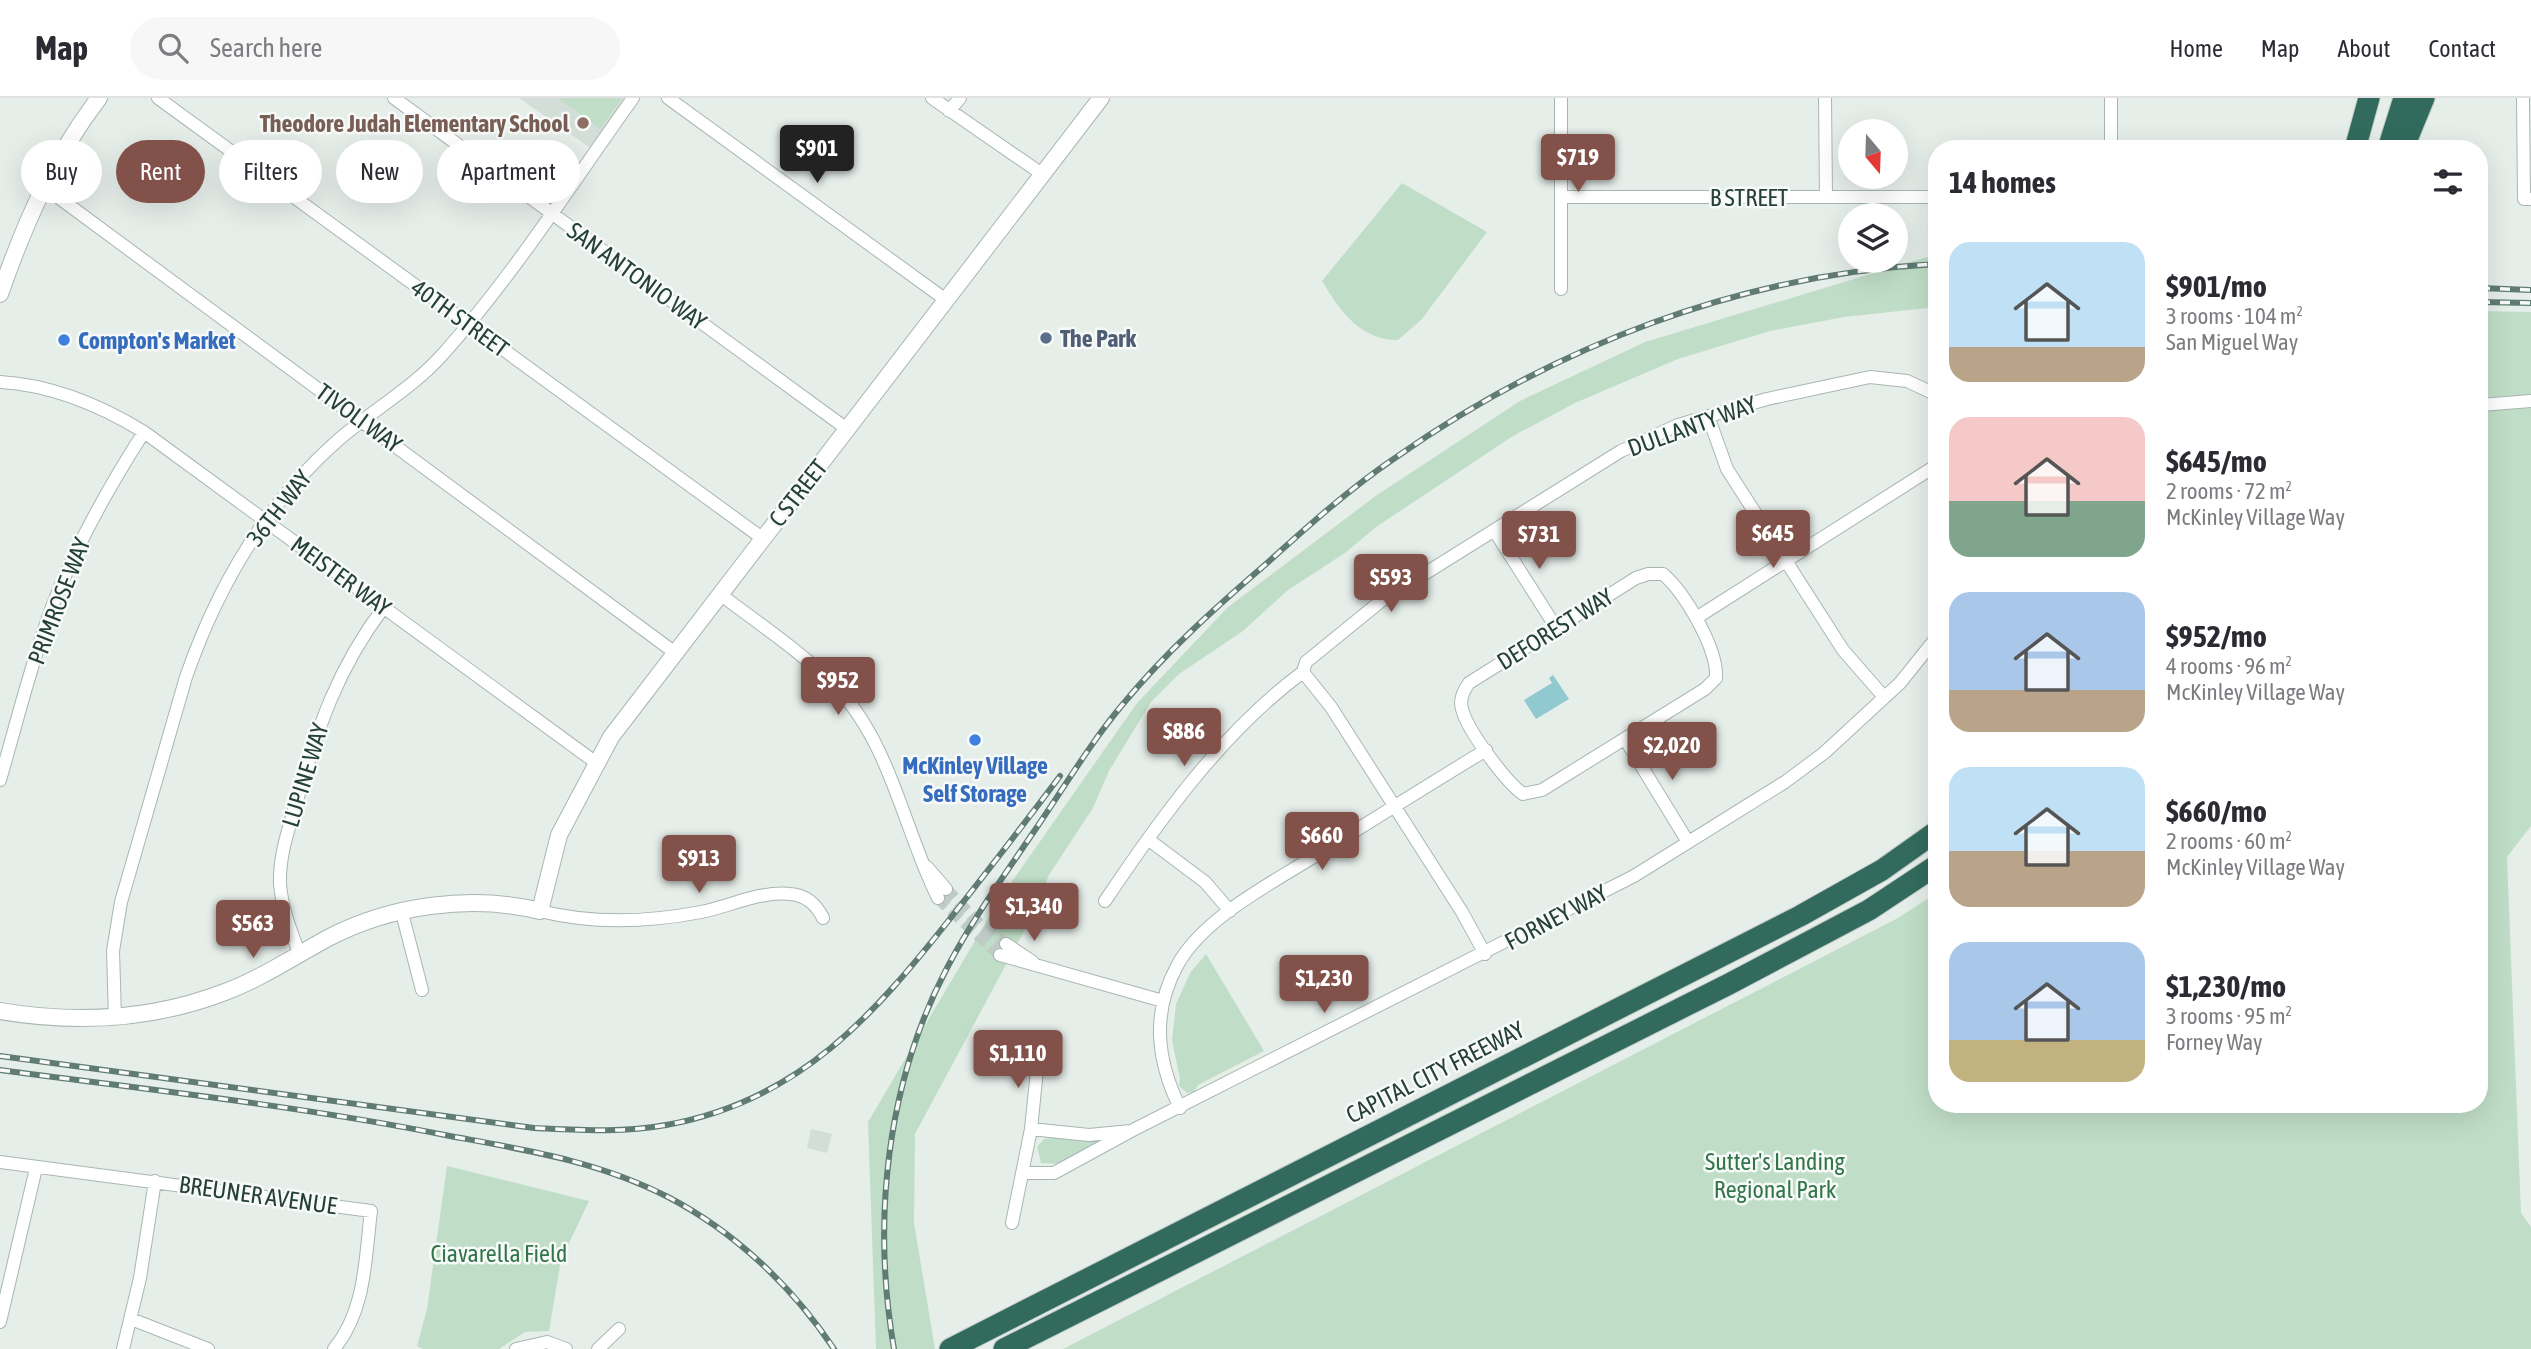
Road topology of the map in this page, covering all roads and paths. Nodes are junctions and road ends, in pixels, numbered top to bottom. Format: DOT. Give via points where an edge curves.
graph roads {
  1 [pos="99,98"];
  2 [pos="158,98"];
  3 [pos="394,98"];
  4 [pos="634,98"];
  5 [pos="668,98"];
  6 [pos="932,98"];
  7 [pos="960,98"];
  8 [pos="1101,98"];
  9 [pos="1561,98"];
  10 [pos="1825,98"];
  11 [pos="2111,98"];
  12 [pos="2359,98"];
  13 [pos="2369,98"];
  14 [pos="2404,98"];
  15 [pos="2424,98"];
  16 [pos="2523,98"];
  17 [pos="950,111"];
  18 [pos="70,140"];
  19 [pos="2111,140"];
  20 [pos="2348,140"];
  21 [pos="2358,140"];
  22 [pos="2391,140"];
  23 [pos="2407,140"];
  24 [pos="1042,174"];
  25 [pos="1561,197"];
  26 [pos="1826,197"];
  27 [pos="1928,197"];
  28 [pos="2528,199"];
  29 [pos="36,203"];
  30 [pos="66,203"];
  31 [pos="550,213"];
  32 [pos="1562,289"];
  33 [pos="0,294"];
  34 [pos="946,300"];
  35 [pos="468,325"];
  36 [pos="0,382"];
  37 [pos="1928,391"];
  38 [pos="2531,401"];
  39 [pos="2488,404"];
  40 [pos="1708,416"];
  41 [pos="364,421"];
  42 [pos="847,429"];
  43 [pos="144,432"];
  44 [pos="1928,471"];
  45 [pos="265,521"];
  46 [pos="1494,530"];
  47 [pos="762,538"];
  48 [pos="1786,560"];
  49 [pos="720,594"];
  50 [pos="384,607"];
  51 [pos="1696,618"];
  52 [pos="1557,629"];
  53 [pos="1928,647"];
  54 [pos="674,652"];
  55 [pos="1303,672"];
  56 [pos="1884,697"];
  57 [pos="1625,738"];
  58 [pos="1486,751"];
  59 [pos="595,762"];
  60 [pos="0,780"];
  61 [pos="1395,806"];
  62 [pos="1928,837"];
  63 [pos="1149,840"];
  64 [pos="1688,842"];
  65 [pos="1928,871"];
  66 [pos="942,893"];
  67 [pos="1105,901"];
  68 [pos="540,911"];
  69 [pos="1230,911"];
  70 [pos="402,913"];
  71 [pos="823,918"];
  72 [pos="1003,949"];
  73 [pos="1485,954"];
  74 [pos="300,955"];
  75 [pos="422,990"];
  76 [pos="1163,1001"];
  77 [pos="0,1011"];
  78 [pos="115,1017"];
  79 [pos="1041,1065"];
  80 [pos="1180,1108"];
  81 [pos="1031,1129"];
  82 [pos="1131,1131"];
  83 [pos="0,1162"];
  84 [pos="36,1168"];
  85 [pos="1024,1173"];
  86 [pos="155,1181"];
  87 [pos="1012,1223"];
  88 [pos="131,1319"];
  89 [pos="0,1322"];
  90 [pos="619,1329"];
  91 [pos="123,1349"];
  92 [pos="208,1349"];
  93 [pos="334,1349"];
  94 [pos="516,1349"];
  95 [pos="566,1349"];
  96 [pos="598,1349"];
  97 [pos="950,1349"];
  98 [pos="1004,1349"];
  1 -- 18 [label="street"];
  2 -- 35 [label="street, 40TH STREET"];
  3 -- 31 [label="street, SAN ANTONIO WAY"];
  4 -- 31 [label="street, 36TH WAY"];
  5 -- 34 [label="street"];
  6 -- 17 [label="street"];
  7 -- 17 [label="street"];
  8 -- 24 [label="street, C STREET"];
  9 -- 25 [label="street"];
  10 -- 26 [label="street"];
  11 -- 19 [label="street"];
  12 -- 20 [label="highway"];
  13 -- 21 [label="highway"];
  14 -- 22 [label="highway"];
  15 -- 23 [label="highway"];
  16 -- 28 [label="street"];
  17 -- 24 [label="street"];
  24 -- 34 [label="street, C STREET"];
  25 -- 26 [label="street, B STREET"];
  25 -- 32 [label="street"];
  26 -- 27 [label="street, B STREET"];
  29 -- 33 [label="street"];
  30 -- 41 [label="street, TIVOLI WAY"];
  31 -- 35 [label="street, 36TH WAY"];
  31 -- 42 [label="street, SAN ANTONIO WAY"];
  34 -- 42 [label="street, C STREET"];
  35 -- 41 [label="street, 36TH WAY" via="412,384"];
  35 -- 47 [label="street, 40TH STREET"];
  36 -- 43 [label="street, MEISTER WAY" via="74,397"];
  37 -- 40 [label="street, DULLANTY WAY" via="1907,382 1870,377 1767,398"];
  38 -- 39 [label="street"];
  40 -- 46 [label="street, DULLANTY WAY" via="1621,451"];
  40 -- 48 [label="street" via="1727,469"];
  41 -- 45 [label="street, 36TH WAY" via="318,460"];
  41 -- 54 [label="street, TIVOLI WAY"];
  42 -- 47 [label="street, C STREET"];
  43 -- 45 [label="street, MEISTER WAY"];
  43 -- 60 [label="street, PRIMROSE WAY" via="99,505 68,569 38,648"];
  44 -- 48 [label="street"];
  45 -- 50 [label="street, MEISTER WAY"];
  45 -- 78 [label="street, 36TH WAY" via="214,606 186,677 121,902 113,951"];
  46 -- 52 [label="street"];
  46 -- 55 [label="street, DULLANTY WAY" via="1381,601 1306,662"];
  47 -- 49 [label="street, C STREET"];
  48 -- 51 [label="street"];
  48 -- 56 [label="street" via="1843,650"];
  49 -- 54 [label="street, C STREET"];
  49 -- 66 [label="street" via="807,660 838,689 862,721 924,864"];
  50 -- 59 [label="street, MEISTER WAY"];
  50 -- 74 [label="street, LUPINE WAY" via="333,690 284,846 283,906"];
  51 -- 52 [label="street, DEFOREST WAY" via="1671,581 1663,574 1648,574"];
  51 -- 57 [label="street, DEFOREST WAY" via="1713,654 1716,678"];
  52 -- 58 [label="street, DEFOREST WAY" via="1469,683 1462,709"];
  53 -- 56 [label="street, FORNEY WAY"];
  54 -- 59 [label="street, C STREET"];
  55 -- 61 [label="street"];
  55 -- 63 [label="street, DULLANTY WAY" via="1264,701"];
  56 -- 64 [label="street, FORNEY WAY" via="1835,744 1785,782"];
  57 -- 58 [label="street, DEFOREST WAY" via="1542,790 1523,794 1508,783"];
  57 -- 64 [label="street"];
  58 -- 61 [label="street"];
  59 -- 68 [label="street, C STREET" via="559,835"];
  61 -- 69 [label="street"];
  61 -- 73 [label="street"];
  62 -- 97 [label="highway, CAPITAL CITY FREEWAY" via="1882,870 1800,916"];
  63 -- 67 [label="street, DULLANTY WAY"];
  63 -- 69 [label="street" via="1206,882"];
  64 -- 73 [label="street, FORNEY WAY" via="1592,900"];
  65 -- 98 [label="highway" via="1869,910 1729,984"];
  68 -- 70 [label="street" via="511,904 469,903"];
  68 -- 71 [label="street" via="587,919 650,919 703,912 775,893 808,899"];
  69 -- 76 [label="street" via="1178,964"];
  70 -- 74 [label="street" via="330,938"];
  70 -- 75 [label="street"];
  72 -- 76 [label="street" via="1046,969"];
  73 -- 80 [label="street, FORNEY WAY"];
  74 -- 78 [label="street" via="214,996"];
  76 -- 80 [label="street" via="1158,1040 1161,1062"];
  77 -- 78 [label="street" via="58,1018"];
  79 -- 81 [label="street"];
  80 -- 82 [label="street, FORNEY WAY"];
  81 -- 82 [label="street, FORNEY WAY" via="1089,1135"];
  81 -- 85 [label="street"];
  82 -- 85 [label="street, FORNEY WAY" via="1054,1173"];
  83 -- 84 [label="street, BREUNER AVENUE"];
  84 -- 86 [label="street, BREUNER AVENUE"];
  84 -- 89 [label="street"];
  85 -- 87 [label="street"];
  86 -- 88 [label="street"];
  86 -- 93 [label="street, BREUNER AVENUE" via="371,1211 357,1311"];
  88 -- 91 [label="street"];
  88 -- 92 [label="street"];
  90 -- 96 [label="street"];
  94 -- 95 [label="street" via="547,1342"];
}
